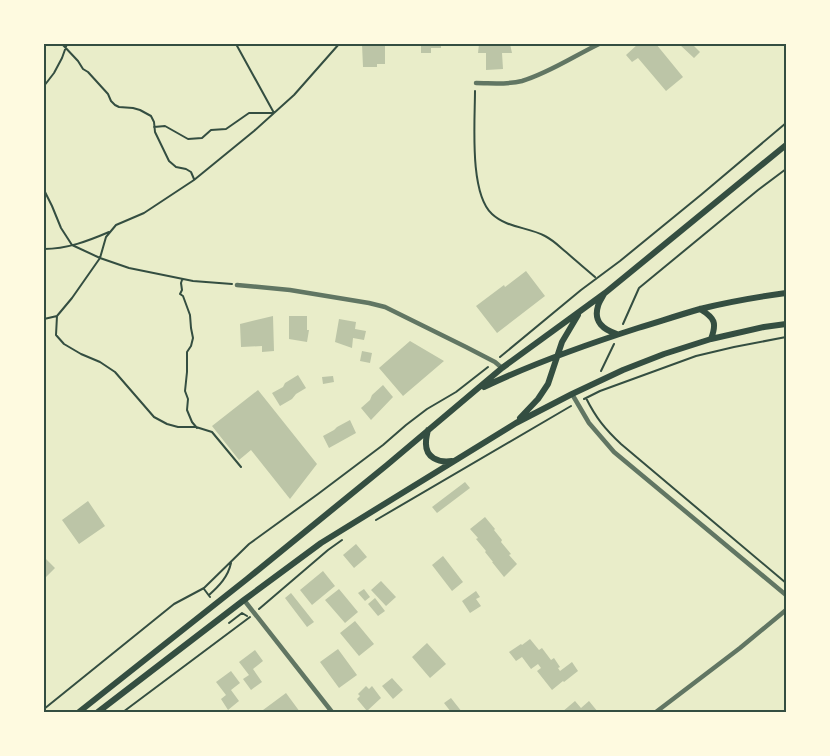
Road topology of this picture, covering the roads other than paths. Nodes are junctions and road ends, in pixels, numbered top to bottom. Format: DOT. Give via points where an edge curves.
graph roads {
  1 [pos="599,44"];
  2 [pos="476,83"];
  3 [pos="786,145"];
  4 [pos="237,285"];
  5 [pos="605,293"];
  6 [pos="786,293"];
  7 [pos="700,309"];
  8 [pos="580,312"];
  9 [pos="786,324"];
  10 [pos="619,334"];
  11 [pos="711,339"];
  12 [pos="557,355"];
  13 [pos="502,368"];
  14 [pos="474,392"];
  15 [pos="572,394"];
  16 [pos="516,423"];
  17 [pos="428,430"];
  18 [pos="457,460"];
  19 [pos="786,595"];
  20 [pos="244,600"];
  21 [pos="786,610"];
  22 [pos="79,712"];
  23 [pos="98,712"];
  24 [pos="332,712"];
  25 [pos="656,712"];
  1 -- 2 [label="street" via="521,81"];
  3 -- 5 [label="main road"];
  4 -- 13 [label="street" via="290,290 385,307"];
  5 -- 8 [label="main road"];
  5 -- 10 [label="main road" via="597,307 599,322 608,332"];
  6 -- 7 [label="main road"];
  7 -- 10 [label="main road"];
  7 -- 11 [label="main road" via="714,321"];
  8 -- 12 [label="main road"];
  8 -- 13 [label="main road"];
  9 -- 11 [label="main road"];
  10 -- 12 [label="main road"];
  11 -- 15 [label="main road" via="623,370"];
  12 -- 14 [label="main road"];
  12 -- 16 [label="main road" via="548,384"];
  13 -- 14 [label="main road"];
  14 -- 17 [label="main road"];
  15 -- 16 [label="main road"];
  15 -- 19 [label="street" via="589,423 614,452"];
  16 -- 18 [label="main road"];
  17 -- 18 [label="main road" via="426,443 431,457 447,462"];
  17 -- 22 [label="main road"];
  18 -- 20 [label="main road" via="321,543"];
  20 -- 23 [label="main road"];
  20 -- 24 [label="street"];
  21 -- 25 [label="street"];
}
